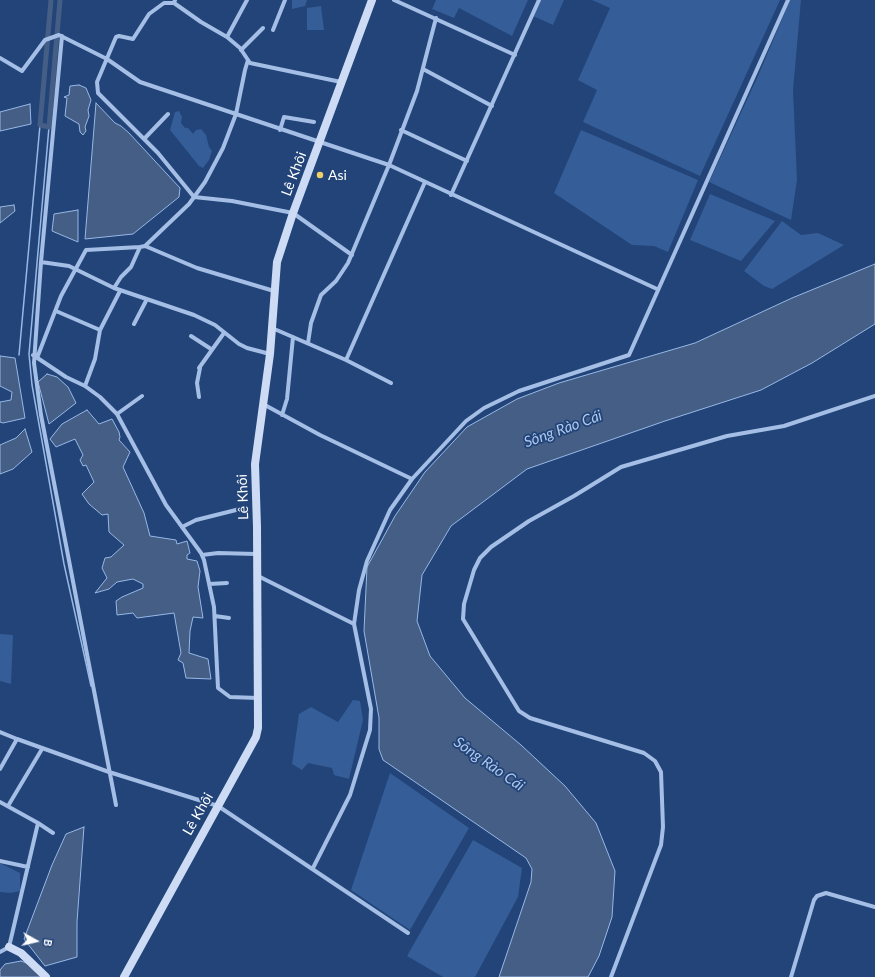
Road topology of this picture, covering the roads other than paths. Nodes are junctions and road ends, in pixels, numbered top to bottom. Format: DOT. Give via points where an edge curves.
graph roads {
  1 [pos="247,0"];
  2 [pos="284,0"];
  3 [pos="372,0"];
  4 [pos="394,0"];
  5 [pos="539,0"];
  6 [pos="788,0"];
  7 [pos="175,2"];
  8 [pos="436,18"];
  9 [pos="263,28"];
  10 [pos="273,30"];
  11 [pos="61,36"];
  12 [pos="227,37"];
  13 [pos="241,50"];
  14 [pos="515,55"];
  15 [pos="0,58"];
  16 [pos="107,60"];
  17 [pos="248,60"];
  18 [pos="423,69"];
  19 [pos="342,82"];
  20 [pos="492,106"];
  21 [pos="168,114"];
  22 [pos="236,114"];
  23 [pos="314,122"];
  24 [pos="280,130"];
  25 [pos="401,130"];
  26 [pos="144,139"];
  27 [pos="320,143"];
  28 [pos="467,161"];
  29 [pos="389,165"];
  30 [pos="425,182"];
  31 [pos="452,195"];
  32 [pos="194,197"];
  33 [pos="293,213"];
  34 [pos="143,247"];
  35 [pos="352,255"];
  36 [pos="41,262"];
  37 [pos="75,269"];
  38 [pos="114,288"];
  39 [pos="658,289"];
  40 [pos="120,291"];
  41 [pos="274,291"];
  42 [pos="147,299"];
  43 [pos="56,310"];
  44 [pos="134,324"];
  45 [pos="272,328"];
  46 [pos="100,330"];
  47 [pos="224,333"];
  48 [pos="191,336"];
  49 [pos="293,337"];
  50 [pos="308,343"];
  51 [pos="211,349"];
  52 [pos="270,354"];
  53 [pos="35,356"];
  54 [pos="346,360"];
  55 [pos="391,383"];
  56 [pos="85,386"];
  57 [pos="142,396"];
  58 [pos="199,396"];
  59 [pos="875,396"];
  60 [pos="263,404"];
  61 [pos="117,414"];
  62 [pos="282,415"];
  63 [pos="412,479"];
  64 [pos="240,509"];
  65 [pos="182,527"];
  66 [pos="256,554"];
  67 [pos="202,555"];
  68 [pos="257,576"];
  69 [pos="227,583"];
  70 [pos="209,584"];
  71 [pos="215,616"];
  72 [pos="229,618"];
  73 [pos="354,624"];
  74 [pos="258,698"];
  75 [pos="0,732"];
  76 [pos="16,739"];
  77 [pos="42,749"];
  78 [pos="0,769"];
  79 [pos="109,772"];
  80 [pos="0,802"];
  81 [pos="8,806"];
  82 [pos="116,806"];
  83 [pos="218,806"];
  84 [pos="38,823"];
  85 [pos="53,833"];
  86 [pos="0,861"];
  87 [pos="28,867"];
  88 [pos="313,868"];
  89 [pos="875,907"];
  90 [pos="408,933"];
  91 [pos="9,947"];
  92 [pos="0,952"];
  93 [pos="46,977"];
  94 [pos="124,977"];
  95 [pos="611,977"];
  96 [pos="791,977"];
  1 -- 12 [label="street"];
  2 -- 10 [label="street"];
  3 -- 19 [label="street, Lê Khôi"];
  4 -- 8 [label="street"];
  5 -- 14 [label="street"];
  6 -- 39 [label="street"];
  7 -- 12 [label="street" via="201,22"];
  7 -- 16 [label="street" via="164,3 149,14 133,39 116,37"];
  8 -- 14 [label="street"];
  8 -- 18 [label="street"];
  9 -- 13 [label="street"];
  11 -- 15 [label="street" via="46,39 22,71"];
  11 -- 16 [label="street"];
  11 -- 36 [label="street"];
  12 -- 13 [label="street"];
  13 -- 17 [label="street"];
  14 -- 20 [label="street"];
  16 -- 22 [label="street" via="137,81"];
  16 -- 26 [label="street" via="97,82 98,93"];
  17 -- 19 [label="street" via="250,63 271,68"];
  17 -- 22 [label="street"];
  18 -- 20 [label="street"];
  18 -- 25 [label="street"];
  19 -- 27 [label="street, Lê Khôi"];
  20 -- 28 [label="street"];
  21 -- 26 [label="street"];
  22 -- 24 [label="street"];
  22 -- 32 [label="street" via="223,148"];
  23 -- 24 [label="street" via="284,117"];
  24 -- 27 [label="street"];
  25 -- 28 [label="street"];
  25 -- 29 [label="street"];
  26 -- 32 [label="street"];
  27 -- 29 [label="street"];
  27 -- 33 [label="street, Lê Khôi"];
  28 -- 31 [label="street"];
  29 -- 30 [label="street"];
  29 -- 35 [label="street"];
  30 -- 31 [label="street"];
  30 -- 54 [label="street"];
  31 -- 39 [label="street"];
  32 -- 33 [label="street" via="232,201"];
  32 -- 34 [label="street"];
  33 -- 35 [label="street"];
  33 -- 41 [label="street, Lê Khôi" via="277,262"];
  34 -- 37 [label="street" via="88,249"];
  34 -- 38 [label="street"];
  34 -- 41 [label="street" via="197,268"];
  35 -- 50 [label="street" via="336,281 321,295 311,323"];
  36 -- 37 [label="street"];
  36 -- 53 [label="street"];
  37 -- 38 [label="street"];
  37 -- 43 [label="street"];
  38 -- 40 [label="street"];
  39 -- 63 [label="street" via="629,355 522,389 484,408 466,421"];
  40 -- 42 [label="street"];
  40 -- 46 [label="street"];
  41 -- 45 [label="street, Lê Khôi"];
  42 -- 44 [label="street"];
  42 -- 47 [label="street" via="203,319"];
  43 -- 46 [label="street"];
  43 -- 53 [label="street"];
  45 -- 49 [label="street"];
  45 -- 52 [label="street, Lê Khôi"];
  46 -- 56 [label="street" via="95,359"];
  47 -- 51 [label="street"];
  47 -- 52 [label="street" via="247,348"];
  48 -- 51 [label="street"];
  49 -- 50 [label="street"];
  49 -- 62 [label="street" via="287,399"];
  50 -- 54 [label="street"];
  51 -- 58 [label="street" via="199,368"];
  52 -- 60 [label="street, Lê Khôi"];
  53 -- 56 [label="street" via="66,377"];
  53 -- 79 [label="street" via="41,415"];
  54 -- 55 [label="street"];
  56 -- 61 [label="street" via="100,396"];
  57 -- 61 [label="street"];
  59 -- 95 [label="street" via="784,426 727,436 621,467 491,547 480,558 474,570 464,604 463,619 519,711 530,718 644,753 653,758 660,769 663,827 661,845"];
  60 -- 62 [label="street"];
  60 -- 66 [label="street, Lê Khôi" via="255,464"];
  61 -- 65 [label="street" via="161,497"];
  62 -- 63 [label="street"];
  63 -- 73 [label="street" via="390,510 367,562 359,590"];
  64 -- 65 [label="street" via="196,520"];
  65 -- 67 [label="street"];
  66 -- 67 [label="street"];
  66 -- 68 [label="street, Lê Khôi"];
  67 -- 70 [label="street"];
  68 -- 73 [label="street"];
  68 -- 74 [label="street, Lê Khôi"];
  69 -- 70 [label="street"];
  70 -- 71 [label="street"];
  71 -- 72 [label="street"];
  71 -- 74 [label="street" via="218,688 230,697"];
  73 -- 88 [label="street" via="371,709 371,726 346,803"];
  74 -- 83 [label="street, Lê Khôi" via="256,737"];
  75 -- 76 [label="street"];
  76 -- 77 [label="street"];
  76 -- 78 [label="street"];
  77 -- 79 [label="street"];
  77 -- 81 [label="street"];
  79 -- 82 [label="street"];
  79 -- 83 [label="street"];
  80 -- 81 [label="street"];
  81 -- 84 [label="street"];
  83 -- 88 [label="street"];
  83 -- 94 [label="street, Lê Khôi"];
  84 -- 85 [label="street"];
  84 -- 87 [label="street"];
  86 -- 87 [label="street"];
  87 -- 91 [label="street"];
  88 -- 90 [label="street"];
  89 -- 96 [label="street" via="826,893 819,895 814,900"];
  91 -- 92 [label="street"];
  91 -- 93 [label="street" via="21,953"];
}
